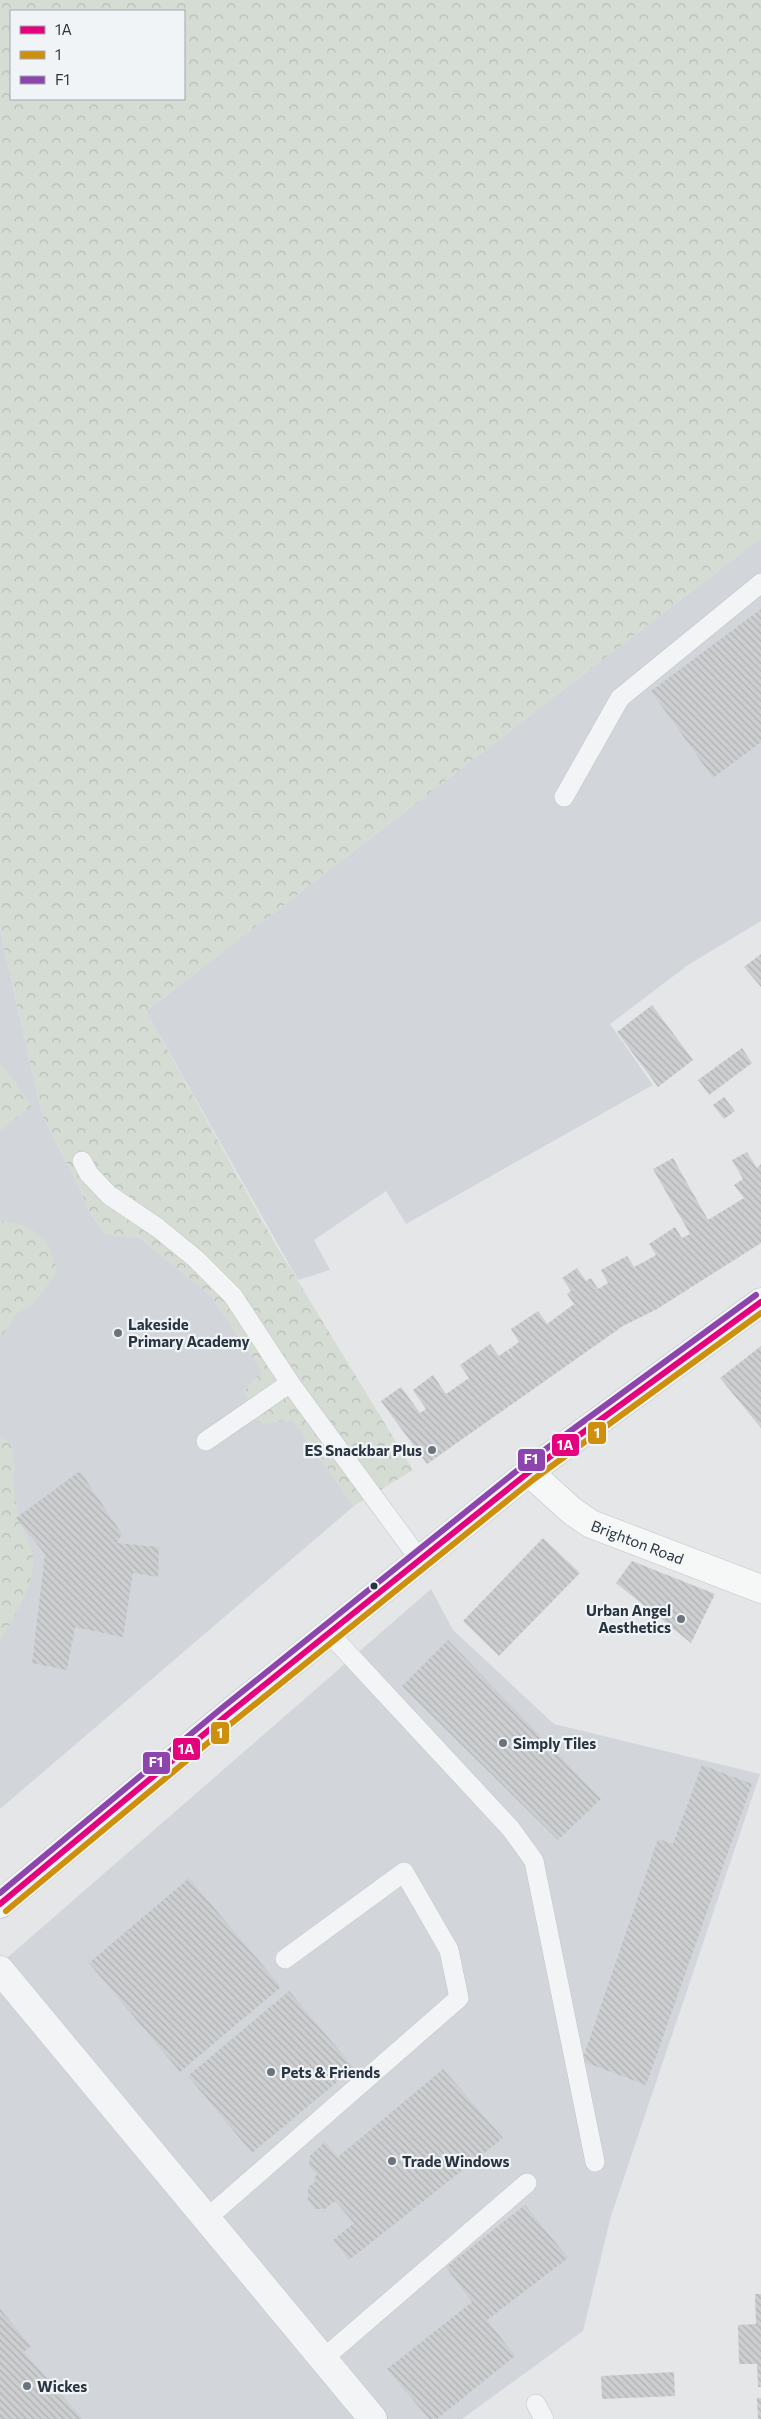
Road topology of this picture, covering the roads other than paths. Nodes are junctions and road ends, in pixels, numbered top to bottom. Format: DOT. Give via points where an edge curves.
graph roads {
  1 [pos="761,583"];
  2 [pos="564,798"];
  3 [pos="82,1161"];
  4 [pos="761,1302"];
  5 [pos="290,1383"];
  6 [pos="206,1442"];
  7 [pos="529,1472"];
  8 [pos="420,1560"];
  9 [pos="761,1590"];
  10 [pos="329,1633"];
  11 [pos="0,1904"];
  12 [pos="285,1959"];
  13 [pos="0,1970"];
  14 [pos="594,2162"];
  15 [pos="527,2183"];
  16 [pos="206,2219"];
  17 [pos="324,2358"];
  18 [pos="373,2419"];
  1 -- 2 [label="lane" via="620,698"];
  3 -- 5 [label="lane" via="89,1174 109,1195 158,1228 223,1284"];
  4 -- 7 [label="main road"];
  5 -- 6 [label="lane"];
  5 -- 8 [label="lane"];
  7 -- 8 [label="main road"];
  7 -- 9 [label="main road, Brighton Road" via="591,1524"];
  8 -- 10 [label="main road"];
  10 -- 11 [label="main road"];
  10 -- 14 [label="lane" via="511,1828 534,1861"];
  12 -- 16 [label="lane" via="404,1872 449,1950 459,1998"];
  13 -- 16 [label="street"];
  15 -- 17 [label="lane"];
  16 -- 17 [label="street"];
  17 -- 18 [label="street"];
}
